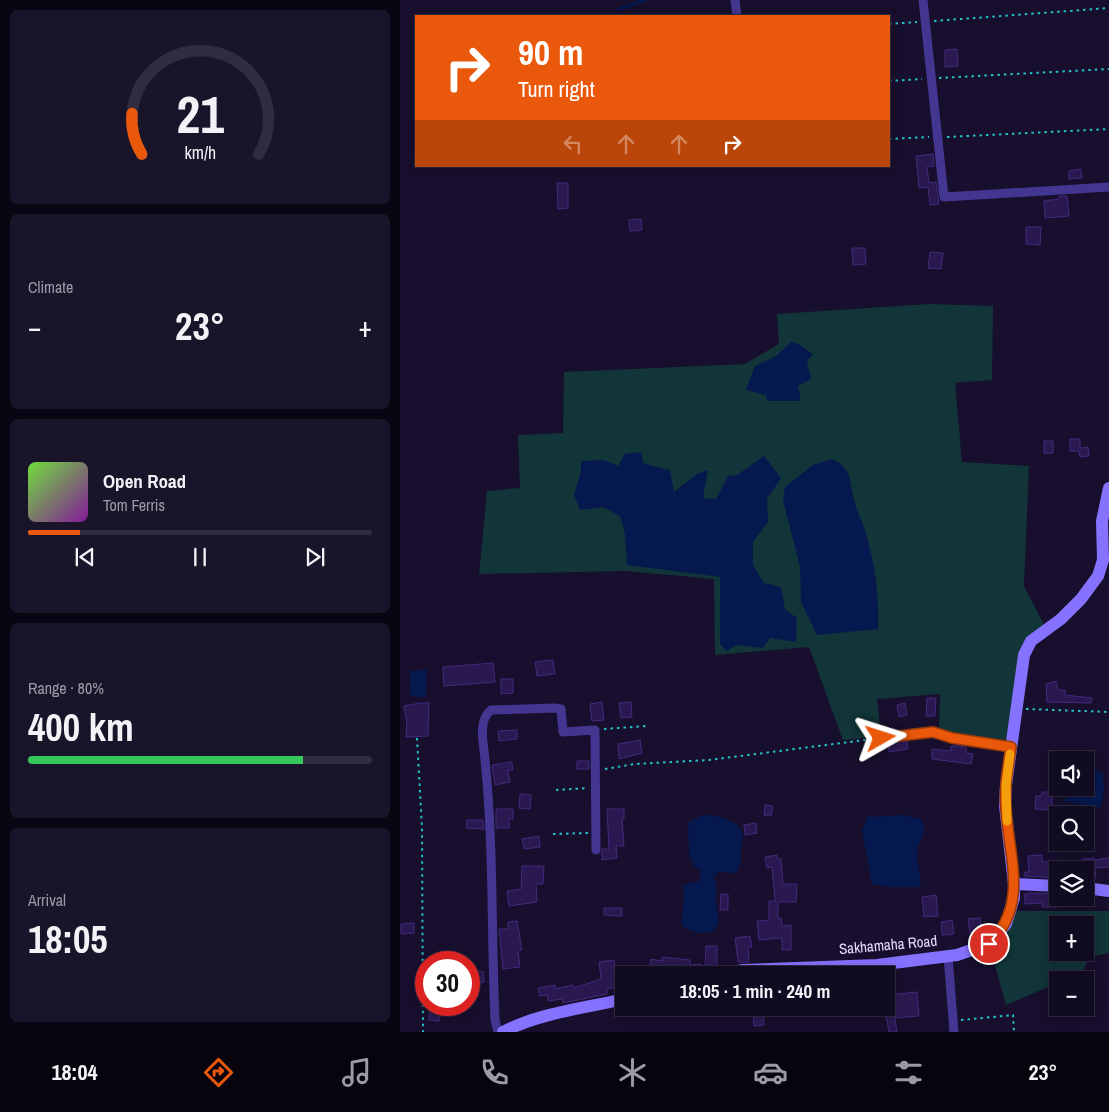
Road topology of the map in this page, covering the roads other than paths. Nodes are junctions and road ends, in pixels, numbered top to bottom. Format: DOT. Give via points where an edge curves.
graph roads {
  1 [pos="735,0"];
  2 [pos="923,0"];
  3 [pos="737,15"];
  4 [pos="1109,187"];
  5 [pos="1109,488"];
  6 [pos="881,738"];
  7 [pos="1011,747"];
  8 [pos="596,850"];
  9 [pos="1014,884"];
  10 [pos="1049,886"];
  11 [pos="1094,889"];
  12 [pos="1109,891"];
  13 [pos="948,956"];
  14 [pos="850,966"];
  15 [pos="615,1002"];
  16 [pos="498,1032"];
  17 [pos="503,1032"];
  18 [pos="954,1032"];
  1 -- 3 [label="street"];
  2 -- 4 [label="street" via="944,197"];
  5 -- 7 [label="street, Sakhamaha Road" via="1102,521 1101,570 1081,599 1027,647"];
  6 -- 7 [label="street" via="933,732"];
  7 -- 9 [label="street, Sakhamaha Road" via="1005,806"];
  8 -- 16 [label="street" via="595,730 563,732 561,709 491,710 483,721 490,812 491,926"];
  9 -- 10 [label="street"];
  9 -- 13 [label="street, Sakhamaha Road" via="1011,911 999,934 989,944"];
  11 -- 12 [label="street"];
  13 -- 14 [label="street, Sakhamaha Road"];
  13 -- 18 [label="street"];
  15 -- 17 [label="street" via="547,1017"];
}
